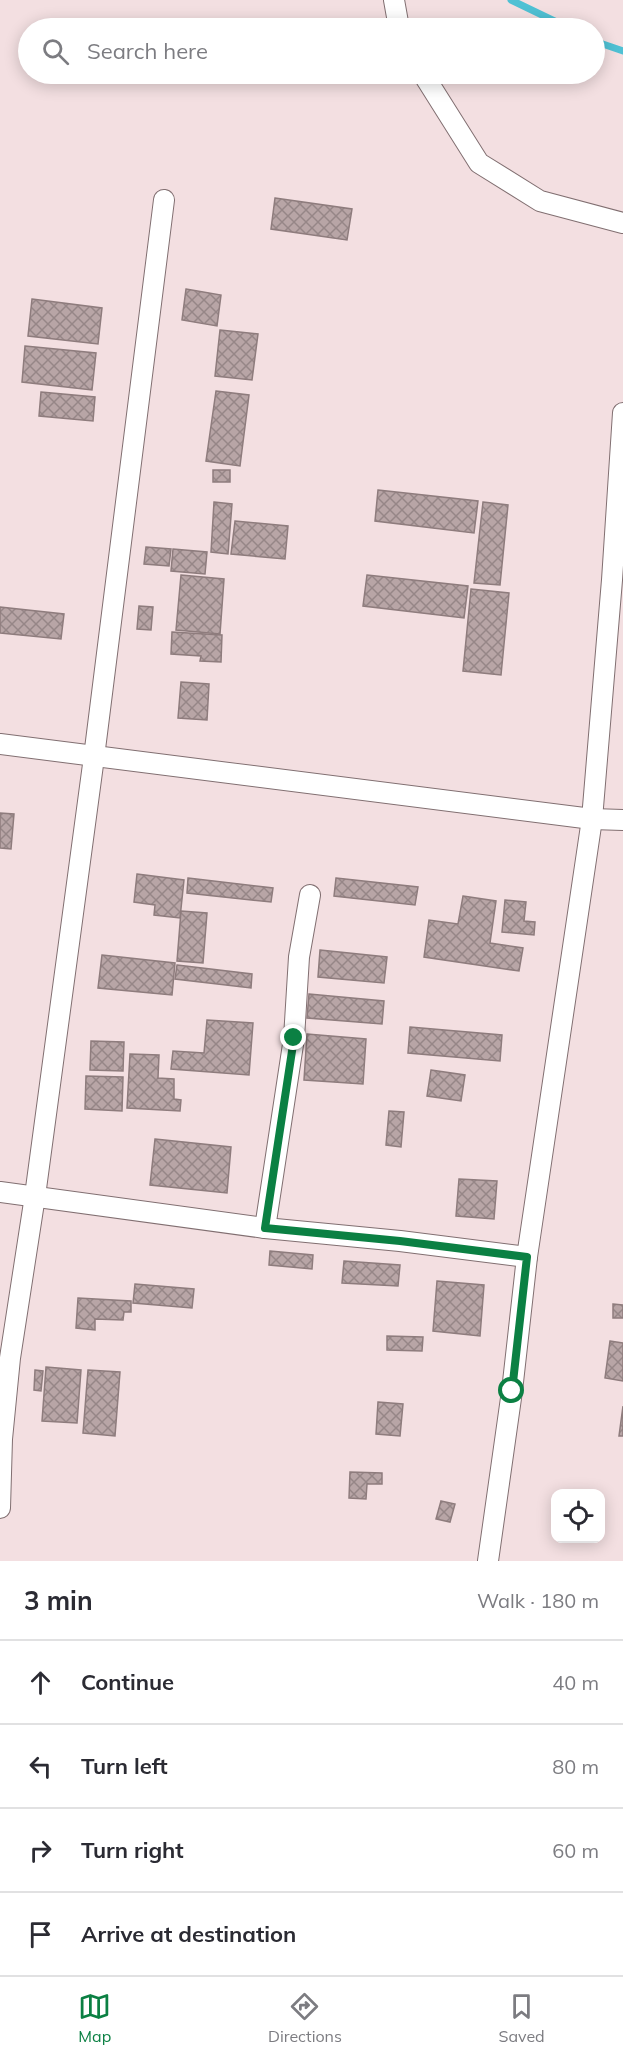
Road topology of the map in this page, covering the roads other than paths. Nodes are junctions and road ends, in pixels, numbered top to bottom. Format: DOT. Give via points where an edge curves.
graph roads {
  1 [pos="394,0"];
  2 [pos="397,18"];
  3 [pos="429,84"];
  4 [pos="164,200"];
  5 [pos="623,223"];
  6 [pos="623,413"];
  7 [pos="617,581"];
  8 [pos="0,744"];
  9 [pos="94,757"];
  10 [pos="592,819"];
  11 [pos="623,820"];
  12 [pos="310,895"];
  13 [pos="0,1192"];
  14 [pos="35,1196"];
  15 [pos="265,1228"];
  16 [pos="527,1257"];
  17 [pos="0,1508"];
  18 [pos="488,1561"];
  1 -- 2 [label="street"];
  3 -- 5 [label="street" via="479,163 540,201"];
  4 -- 9 [label="street"];
  6 -- 7 [label="street"];
  7 -- 10 [label="street"];
  8 -- 9 [label="street"];
  9 -- 10 [label="street"];
  9 -- 14 [label="street"];
  10 -- 11 [label="street"];
  10 -- 16 [label="street"];
  12 -- 15 [label="street" via="299,957 294,1038"];
  13 -- 14 [label="street"];
  14 -- 15 [label="street"];
  14 -- 17 [label="street" via="10,1358"];
  15 -- 16 [label="street"];
  16 -- 18 [label="street"];
}
